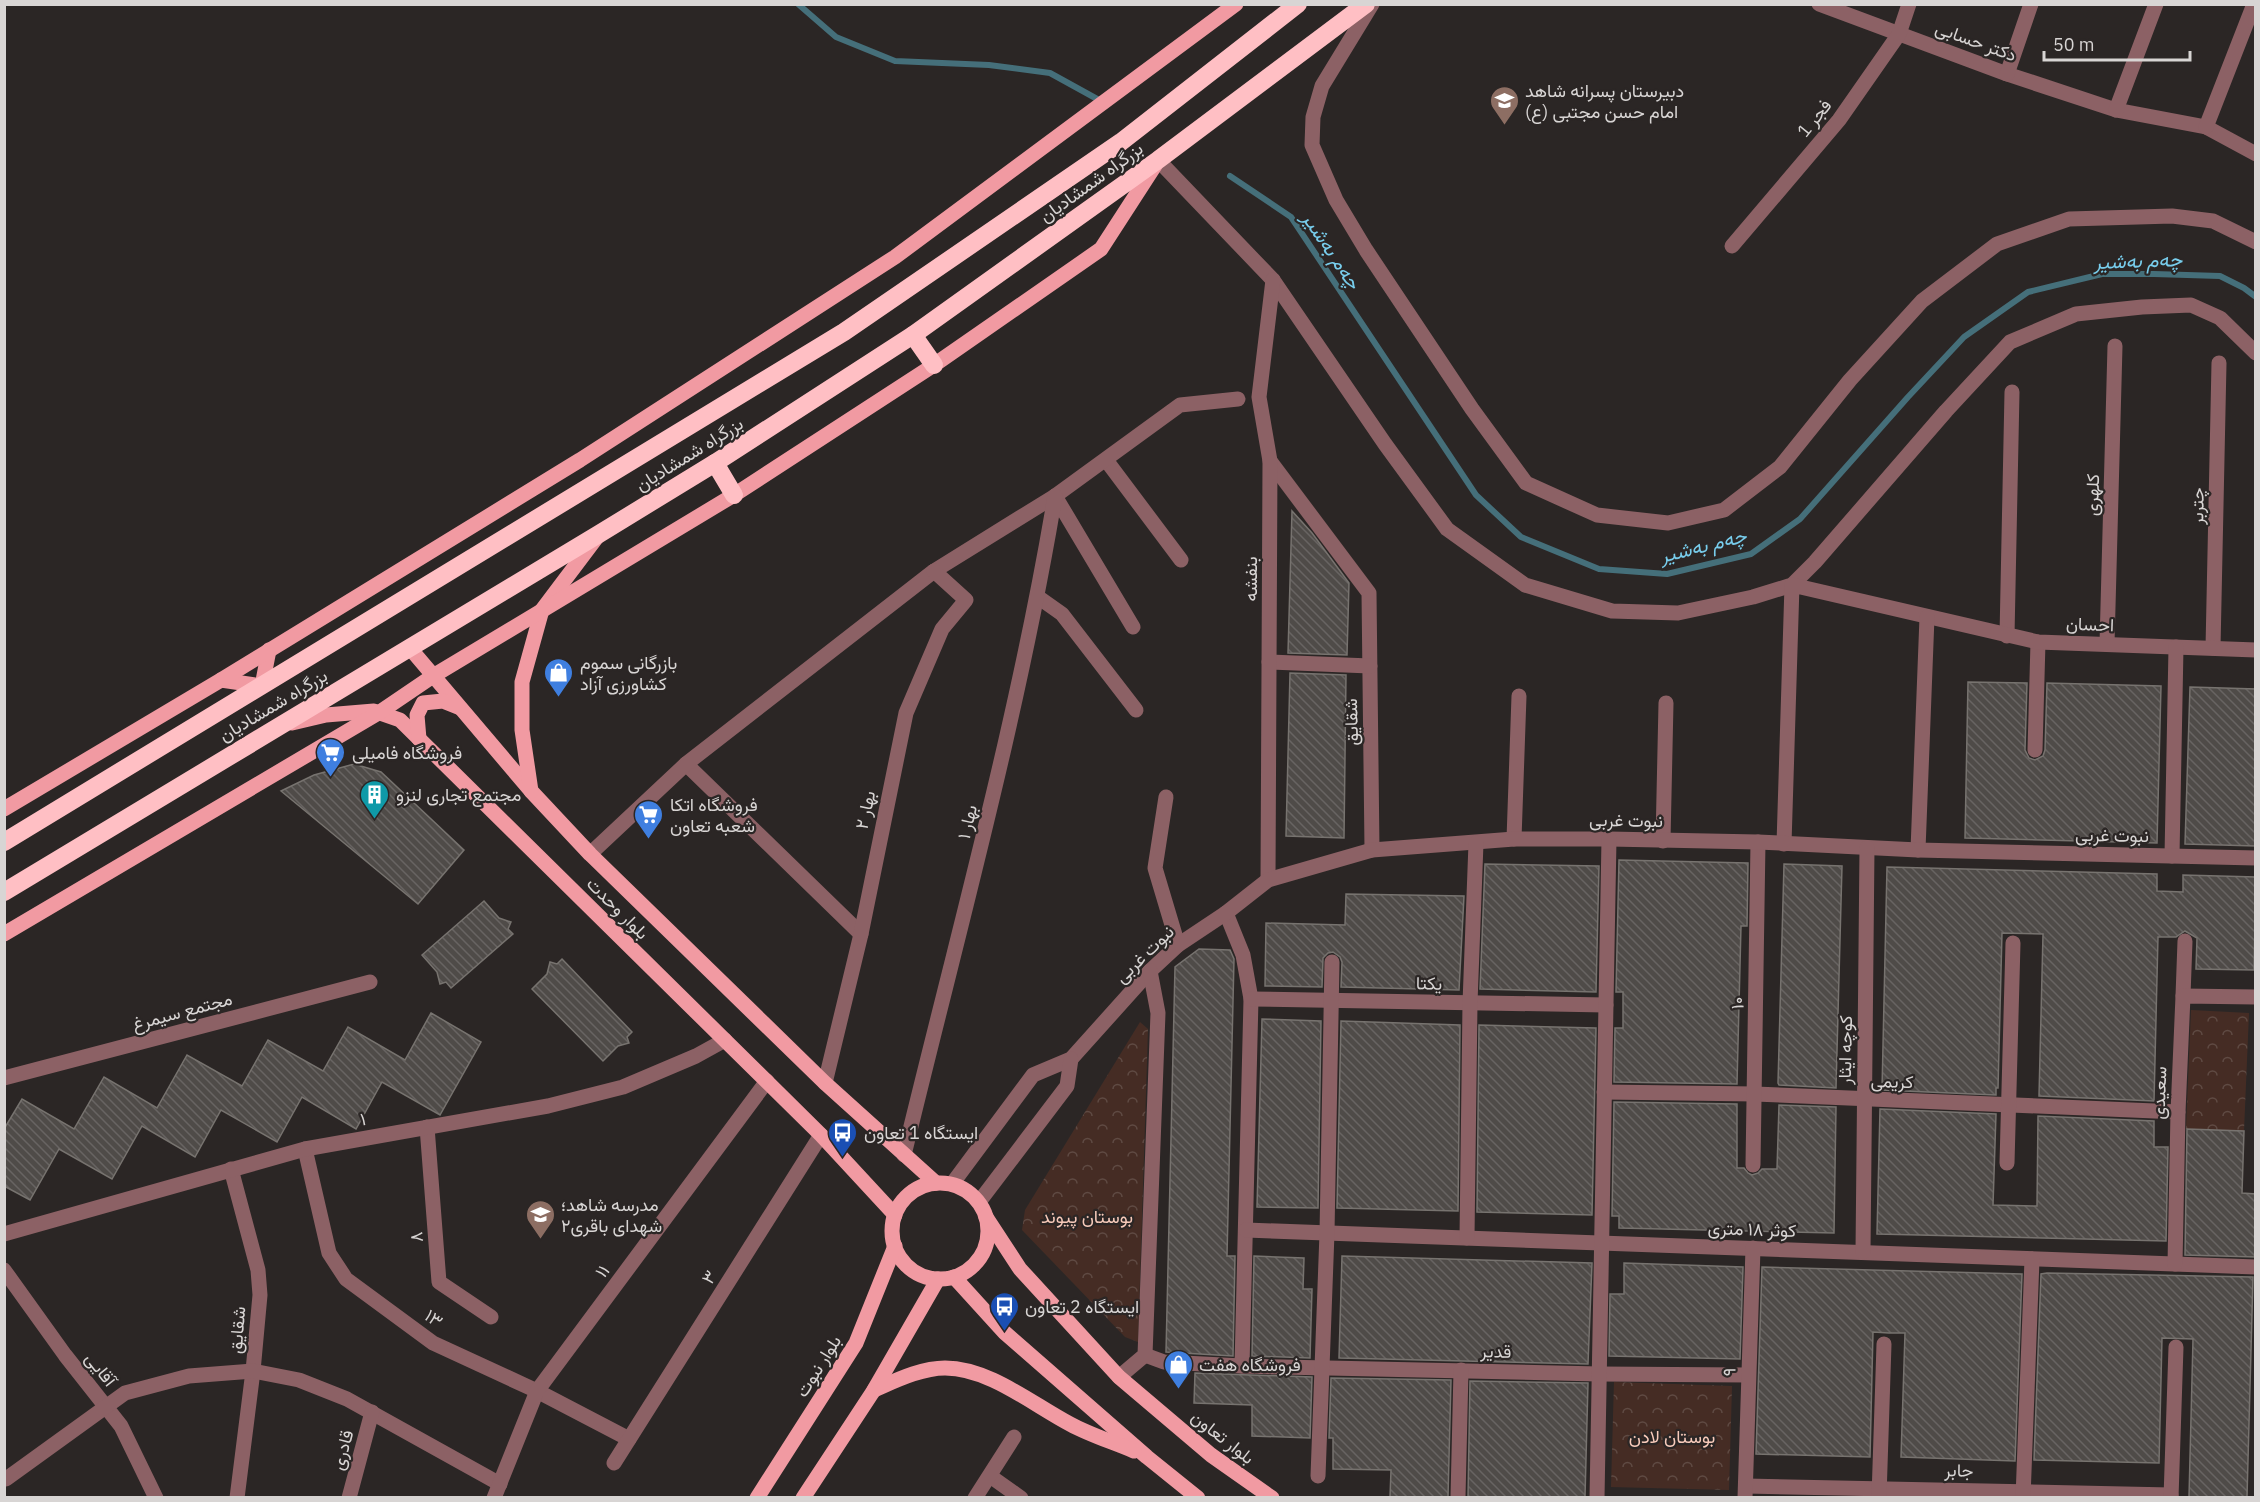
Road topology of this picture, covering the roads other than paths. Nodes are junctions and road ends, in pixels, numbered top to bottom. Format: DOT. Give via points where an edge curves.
graph roads {
  1 [pos="1236,4"];
  2 [pos="1298,4"];
  3 [pos="1366,4"];
  4 [pos="1372,4"];
  5 [pos="1819,4"];
  6 [pos="1909,4"];
  7 [pos="2031,4"];
  8 [pos="2156,4"];
  9 [pos="2254,4"];
  10 [pos="1899,34"];
  11 [pos="2007,74"];
  12 [pos="2116,110"];
  13 [pos="2206,126"];
  14 [pos="2256,154"];
  15 [pos="1158,160"];
  16 [pos="2256,242"];
  17 [pos="1732,246"];
  18 [pos="1273,280"];
  19 [pos="913,335"];
  20 [pos="2115,346"];
  21 [pos="2256,352"];
  22 [pos="2219,363"];
  23 [pos="934,364"];
  24 [pos="2012,392"];
  25 [pos="1238,399"];
  26 [pos="1106,460"];
  27 [pos="1270,461"];
  28 [pos="715,463"];
  29 [pos="734,495"];
  30 [pos="1055,496"];
  31 [pos="599,534"];
  32 [pos="1182,560"];
  33 [pos="934,571"];
  34 [pos="1792,585"];
  35 [pos="1038,597"];
  36 [pos="542,610"];
  37 [pos="1927,617"];
  38 [pos="1133,627"];
  39 [pos="2007,636"];
  40 [pos="2038,642"];
  41 [pos="2107,645"];
  42 [pos="409,647"];
  43 [pos="2176,647"];
  44 [pos="2213,648"];
  45 [pos="269,650"];
  46 [pos="2256,650"];
  47 [pos="1269,662"];
  48 [pos="1370,666"];
  49 [pos="433,676"];
  50 [pos="221,680"];
  51 [pos="262,686"];
  52 [pos="1519,696"];
  53 [pos="1666,703"];
  54 [pos="460,709"];
  55 [pos="1136,710"];
  56 [pos="380,712"];
  57 [pos="277,727"];
  58 [pos="419,739"];
  59 [pos="2035,750"];
  60 [pos="686,764"];
  61 [pos="531,791"];
  62 [pos="1166,797"];
  63 [pos="4,809"];
  64 [pos="1514,839"];
  65 [pos="1609,839"];
  66 [pos="1663,841"];
  67 [pos="4,842"];
  68 [pos="1476,843"];
  69 [pos="1758,843"];
  70 [pos="1784,844"];
  71 [pos="1867,848"];
  72 [pos="1372,850"];
  73 [pos="1918,850"];
  74 [pos="590,854"];
  75 [pos="2172,856"];
  76 [pos="2256,858"];
  77 [pos="1269,880"];
  78 [pos="4,892"];
  79 [pos="1226,913"];
  80 [pos="4,934"];
  81 [pos="861,934"];
  82 [pos="2185,941"];
  83 [pos="2013,944"];
  84 [pos="1178,945"];
  85 [pos="1332,962"];
  86 [pos="1150,971"];
  87 [pos="370,982"];
  88 [pos="2183,996"];
  89 [pos="2256,998"];
  90 [pos="1251,999"];
  91 [pos="1332,1001"];
  92 [pos="1470,1003"];
  93 [pos="1606,1005"];
  94 [pos="725,1040"];
  95 [pos="1071,1059"];
  96 [pos="4,1078"];
  97 [pos="767,1081"];
  98 [pos="825,1083"];
  99 [pos="1604,1092"];
  100 [pos="1755,1094"];
  101 [pos="1864,1100"];
  102 [pos="2009,1106"];
  103 [pos="2178,1112"];
  104 [pos="427,1127"];
  105 [pos="821,1134"];
  106 [pos="305,1149"];
  107 [pos="904,1155"];
  108 [pos="2007,1163"];
  109 [pos="1753,1165"];
  110 [pos="231,1169"];
  111 [pos="936,1183"];
  112 [pos="952,1184"];
  113 [pos="979,1202"];
  114 [pos="895,1215"];
  115 [pos="986,1216"];
  116 [pos="1246,1230"];
  117 [pos="1327,1233"];
  118 [pos="4,1234"];
  119 [pos="1467,1238"];
  120 [pos="1601,1243"];
  121 [pos="895,1246"];
  122 [pos="1753,1248"];
  123 [pos="1863,1252"];
  124 [pos="2032,1259"];
  125 [pos="2175,1264"];
  126 [pos="2256,1266"];
  127 [pos="4,1270"];
  128 [pos="954,1277"];
  129 [pos="938,1279"];
  130 [pos="491,1317"];
  131 [pos="1884,1344"];
  132 [pos="2176,1347"];
  133 [pos="1145,1355"];
  134 [pos="1242,1366"];
  135 [pos="1323,1367"];
  136 [pos="1461,1370"];
  137 [pos="253,1371"];
  138 [pos="1599,1374"];
  139 [pos="1748,1375"];
  140 [pos="1119,1377"];
  141 [pos="874,1390"];
  142 [pos="537,1391"];
  143 [pos="106,1408"];
  144 [pos="372,1412"];
  145 [pos="1014,1437"];
  146 [pos="629,1439"];
  147 [pos="1147,1457"];
  148 [pos="614,1463"];
  149 [pos="990,1476"];
  150 [pos="1318,1476"];
  151 [pos="6,1479"];
  152 [pos="497,1491"];
  153 [pos="1745,1491"];
  154 [pos="1879,1493"];
  155 [pos="2023,1494"];
  156 [pos="2171,1496"];
  157 [pos="156,1497"];
  158 [pos="237,1497"];
  159 [pos="349,1497"];
  160 [pos="757,1497"];
  161 [pos="803,1497"];
  162 [pos="975,1497"];
  163 [pos="1021,1497"];
  164 [pos="1198,1497"];
  165 [pos="1272,1497"];
  166 [pos="1458,1497"];
  167 [pos="1597,1497"];
  1 -- 45 [label="main road" via="895,257 580,460"];
  2 -- 51 [label="highway, بزرگراه شمشادیان" via="1121,142 844,332"];
  3 -- 15 [label="highway, بزرگراه شمشادیان"];
  4 -- 16 [label="street" via="1322,86 1313,117 1312,145 1336,200 1386,281 1526,483 1597,516 1668,523 1724,510 1780,467 1850,380 1922,301 1997,244 2069,219 2172,216 2213,221"];
  5 -- 10 [label="street, دکتر حسابی"];
  6 -- 10 [label="street, فجر 1"];
  7 -- 11 [label="street"];
  8 -- 12 [label="street"];
  9 -- 13 [label="street"];
  10 -- 11 [label="street, دکتر حسابی"];
  10 -- 17 [label="street, فجر 1" via="1839,120"];
  11 -- 12 [label="street, دکتر حسابی"];
  12 -- 13 [label="street, دکتر حسابی"];
  13 -- 14 [label="street, دکتر حسابی"];
  15 -- 18 [label="street"];
  15 -- 19 [label="highway, بزرگراه شمشادیان"];
  15 -- 23 [label="main road" via="1101,249"];
  18 -- 27 [label="street, بنفشه" via="1259,397"];
  18 -- 34 [label="street" via="1447,529 1525,585 1612,611 1678,614"];
  19 -- 23 [label="highway"];
  19 -- 28 [label="highway, بزرگراه شمشادیان"];
  20 -- 41 [label="street, کلهری"];
  21 -- 34 [label="street" via="2220,318 2191,305 2076,314 2010,342"];
  22 -- 44 [label="street, چتربر"];
  23 -- 29 [label="main road"];
  24 -- 39 [label="street"];
  25 -- 26 [label="street" via="1180,405"];
  26 -- 30 [label="street"];
  26 -- 32 [label="street"];
  27 -- 47 [label="street, بنفشه"];
  27 -- 48 [label="street, شقایق" via="1369,593"];
  28 -- 29 [label="highway"];
  28 -- 31 [label="highway, بزرگراه شمشادیان"];
  29 -- 36 [label="main road"];
  30 -- 33 [label="street"];
  30 -- 35 [label="street, بهار ۱"];
  30 -- 38 [label="street"];
  31 -- 36 [label="main road"];
  31 -- 42 [label="highway, بزرگراه شمشادیان"];
  33 -- 60 [label="street"];
  33 -- 81 [label="street, بهار ۲" via="966,600 942,629 906,713"];
  34 -- 37 [label="street, احسان"];
  34 -- 70 [label="street"];
  35 -- 55 [label="street" via="1062,614"];
  35 -- 107 [label="street, بهار ۱" via="971,891"];
  36 -- 49 [label="main road"];
  36 -- 61 [label="main road" via="522,682 522,730"];
  37 -- 39 [label="street, احسان"];
  37 -- 73 [label="street"];
  39 -- 40 [label="street, احسان"];
  40 -- 41 [label="street, احسان"];
  40 -- 59 [label="street"];
  41 -- 43 [label="street, احسان"];
  42 -- 49 [label="main road, بلوار وحدت"];
  42 -- 57 [label="highway, بزرگراه شمشادیان"];
  43 -- 44 [label="street, احسان"];
  43 -- 75 [label="street"];
  44 -- 46 [label="street, احسان"];
  45 -- 50 [label="main road"];
  45 -- 51 [label="main road"];
  47 -- 48 [label="street"];
  47 -- 77 [label="street, بنفشه"];
  48 -- 72 [label="street, شقایق"];
  49 -- 54 [label="main road, بلوار وحدت"];
  49 -- 56 [label="main road"];
  50 -- 51 [label="main road"];
  50 -- 63 [label="main road"];
  51 -- 67 [label="highway, بزرگراه شمشادیان"];
  52 -- 64 [label="street"];
  53 -- 66 [label="street"];
  54 -- 58 [label="main road" via="443,701 423,703 417,715"];
  54 -- 61 [label="main road, بلوار وحدت"];
  56 -- 57 [label="main road" via="326,715"];
  56 -- 58 [label="main road, بلوار وحدت" via="400,720"];
  56 -- 80 [label="main road"];
  57 -- 78 [label="highway, بزرگراه شمشادیان"];
  58 -- 94 [label="main road, بلوار وحدت"];
  60 -- 74 [label="street"];
  60 -- 81 [label="street"];
  61 -- 74 [label="main road, بلوار وحدت"];
  62 -- 84 [label="street" via="1155,868"];
  64 -- 65 [label="street, نبوت غربی"];
  64 -- 68 [label="street, نبوت غربی"];
  65 -- 66 [label="street, نبوت غربی"];
  65 -- 93 [label="street"];
  66 -- 69 [label="street, نبوت غربی"];
  68 -- 72 [label="street, نبوت غربی"];
  68 -- 92 [label="street"];
  69 -- 70 [label="street, نبوت غربی"];
  69 -- 100 [label="street, ۱۰"];
  70 -- 71 [label="street, نبوت غربی"];
  71 -- 73 [label="street, نبوت غربی"];
  71 -- 101 [label="street, کوچه ایثار"];
  72 -- 77 [label="street, نبوت غربی"];
  73 -- 75 [label="street, نبوت غربی"];
  74 -- 98 [label="main road, بلوار وحدت"];
  75 -- 76 [label="street, نبوت غربی"];
  77 -- 79 [label="street, نبوت غربی"];
  79 -- 84 [label="street, نبوت غربی"];
  79 -- 90 [label="street" via="1243,955"];
  81 -- 98 [label="street, بهار ۲"];
  82 -- 88 [label="street, سعیدی"];
  83 -- 102 [label="street"];
  84 -- 86 [label="street, نبوت غربی"];
  85 -- 91 [label="street"];
  86 -- 95 [label="street, نبوت غربی"];
  86 -- 133 [label="street" via="1158,1013"];
  87 -- 96 [label="street, مجتمع سیمرغ"];
  88 -- 89 [label="street"];
  88 -- 103 [label="street, سعیدی"];
  90 -- 91 [label="street, یکتا"];
  90 -- 116 [label="street"];
  91 -- 92 [label="street, یکتا"];
  91 -- 117 [label="street"];
  92 -- 93 [label="street, یکتا"];
  92 -- 119 [label="street"];
  93 -- 99 [label="street"];
  94 -- 97 [label="main road, بلوار وحدت"];
  94 -- 104 [label="street, ۱" via="623,1087 549,1106"];
  95 -- 112 [label="street, نبوت غربی" via="1034,1075"];
  95 -- 113 [label="street, نبوت غربی" via="1066,1086"];
  97 -- 105 [label="main road, بلوار وحدت"];
  97 -- 142 [label="street, ۱۱"];
  98 -- 107 [label="main road, بلوار وحدت"];
  99 -- 100 [label="street, کریمی"];
  99 -- 120 [label="street"];
  100 -- 101 [label="street, کریمی"];
  100 -- 109 [label="street, ۱۰"];
  101 -- 102 [label="street, کریمی"];
  101 -- 123 [label="street, کوچه ایثار"];
  102 -- 103 [label="street, کریمی"];
  102 -- 108 [label="street"];
  103 -- 125 [label="street, سعیدی"];
  104 -- 106 [label="street, ۱"];
  104 -- 130 [label="street, ۸" via="439,1282"];
  105 -- 114 [label="main road, بلوار وحدت"];
  105 -- 146 [label="street, ۳"];
  106 -- 110 [label="street, ۱"];
  106 -- 142 [label="street, ۱۳" via="330,1253 346,1279 433,1342"];
  107 -- 111 [label="main road, بلوار وحدت"];
  110 -- 118 [label="street, ۱"];
  110 -- 137 [label="street, شقایق" via="258,1270 260,1295"];
  111 -- 112 [label="main road"];
  111 -- 114 [label="main road" via="911,1193"];
  112 -- 113 [label="main road"];
  113 -- 115 [label="main road"];
  114 -- 121 [label="main road"];
  115 -- 128 [label="main road" via="988,1232 982,1253 967,1270"];
  115 -- 140 [label="main road, بلوار تعاون" via="1020,1269"];
  116 -- 117 [label="street, کوثر ۱۸ متری"];
  116 -- 134 [label="street"];
  117 -- 119 [label="street, کوثر ۱۸ متری"];
  117 -- 135 [label="street"];
  119 -- 120 [label="street, کوثر ۱۸ متری"];
  120 -- 122 [label="street, کوثر ۱۸ متری"];
  120 -- 138 [label="street"];
  121 -- 129 [label="main road" via="907,1265"];
  121 -- 160 [label="main road, بلوار نبوت" via="856,1343"];
  122 -- 123 [label="street, کوثر ۱۸ متری"];
  122 -- 139 [label="street, ۹"];
  123 -- 124 [label="street, کوثر ۱۸ متری"];
  124 -- 125 [label="street, کوثر ۱۸ متری"];
  124 -- 155 [label="street"];
  125 -- 126 [label="street, کوثر ۱۸ متری"];
  127 -- 143 [label="street, آقایی"];
  128 -- 129 [label="main road"];
  128 -- 147 [label="main road" via="1004,1332"];
  129 -- 141 [label="main road"];
  131 -- 154 [label="street"];
  132 -- 156 [label="street"];
  133 -- 134 [label="street, قدیر" via="1164,1362"];
  133 -- 140 [label="street"];
  134 -- 135 [label="street, قدیر"];
  135 -- 136 [label="street, قدیر"];
  135 -- 150 [label="street"];
  136 -- 138 [label="street, قدیر"];
  136 -- 166 [label="street"];
  137 -- 143 [label="street" via="189,1376 125,1393"];
  137 -- 144 [label="street" via="299,1380"];
  137 -- 158 [label="street, شقایق"];
  138 -- 139 [label="street, قدیر"];
  138 -- 167 [label="street"];
  139 -- 153 [label="street, ۹"];
  140 -- 165 [label="main road, بلوار تعاون" via="1211,1455"];
  141 -- 147 [label="main road" via="944,1368 969,1372 1002,1385 1071,1425"];
  141 -- 161 [label="main road"];
  142 -- 146 [label="street, ۱۳"];
  142 -- 152 [label="street, ۱۱"];
  143 -- 151 [label="street"];
  143 -- 157 [label="street, آقایی" via="121,1426"];
  144 -- 152 [label="street"];
  144 -- 159 [label="street, قادری"];
  145 -- 149 [label="street"];
  146 -- 148 [label="street, ۳"];
  147 -- 164 [label="main road"];
  149 -- 162 [label="street"];
  149 -- 163 [label="street"];
  153 -- 154 [label="street, جابر"];
  154 -- 155 [label="street, جابر"];
  155 -- 156 [label="street, جابر"];
}
